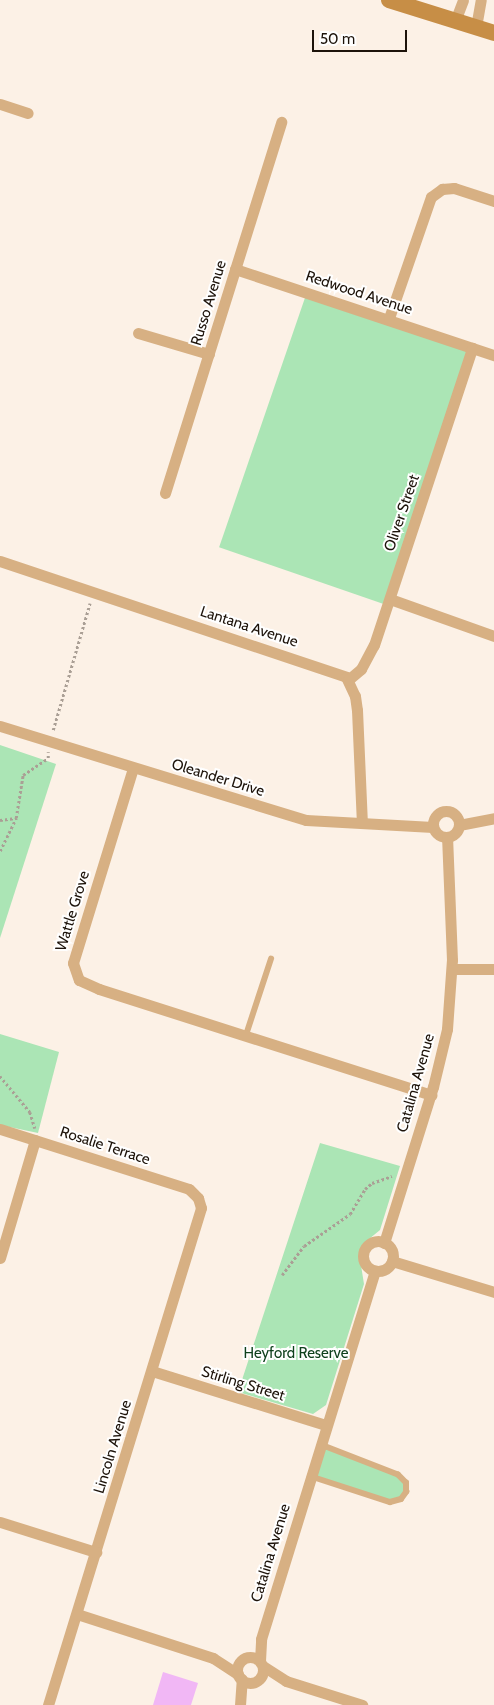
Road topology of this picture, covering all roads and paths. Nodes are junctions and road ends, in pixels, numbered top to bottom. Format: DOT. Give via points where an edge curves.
graph roads {
  1 [pos="389,0"];
  2 [pos="463,0"];
  3 [pos="481,0"];
  4 [pos="455,21"];
  5 [pos="476,27"];
  6 [pos="494,33"];
  7 [pos="0,104"];
  8 [pos="28,112"];
  9 [pos="281,122"];
  10 [pos="494,201"];
  11 [pos="235,269"];
  12 [pos="389,318"];
  13 [pos="138,333"];
  14 [pos="472,348"];
  15 [pos="209,354"];
  16 [pos="494,355"];
  17 [pos="165,493"];
  18 [pos="0,561"];
  19 [pos="93,592"];
  20 [pos="390,599"];
  21 [pos="494,636"];
  22 [pos="348,680"];
  23 [pos="0,726"];
  24 [pos="50,741"];
  25 [pos="133,768"];
  26 [pos="16,818"];
  27 [pos="494,818"];
  28 [pos="0,820"];
  29 [pos="362,823"];
  30 [pos="459,825"];
  31 [pos="433,827"];
  32 [pos="446,837"];
  33 [pos="0,851"];
  34 [pos="271,959"];
  35 [pos="452,969"];
  36 [pos="494,969"];
  37 [pos="246,1035"];
  38 [pos="0,1076"];
  39 [pos="431,1095"];
  40 [pos="0,1129"];
  41 [pos="35,1140"];
  42 [pos="392,1176"];
  43 [pos="198,1198"];
  44 [pos="384,1243"];
  45 [pos="0,1258"];
  46 [pos="392,1261"];
  47 [pos="375,1271"];
  48 [pos="282,1275"];
  49 [pos="494,1292"];
  50 [pos="152,1371"];
  51 [pos="325,1425"];
  52 [pos="319,1445"];
  53 [pos="310,1476"];
  54 [pos="0,1522"];
  55 [pos="96,1552"];
  56 [pos="77,1614"];
  57 [pos="260,1639"];
  58 [pos="244,1659"];
  59 [pos="218,1660"];
  60 [pos="261,1663"];
  61 [pos="240,1677"];
  62 [pos="257,1681"];
  63 [pos="286,1681"];
  64 [pos="240,1704"];
  65 [pos="48,1705"];
  66 [pos="362,1705"];
  1 -- 4 [label="street"];
  2 -- 4 [label="street"];
  3 -- 5 [label="street"];
  4 -- 5 [label="street"];
  5 -- 6 [label="street"];
  7 -- 8 [label="street"];
  9 -- 11 [label="street, Russo Avenue"];
  10 -- 12 [label="street" via="454,188 442,189 430,197"];
  11 -- 12 [label="street, Redwood Avenue"];
  11 -- 15 [label="street, Russo Avenue"];
  12 -- 14 [label="street, Redwood Avenue"];
  13 -- 15 [label="street"];
  14 -- 16 [label="street, Redwood Avenue"];
  14 -- 20 [label="street, Oliver Street"];
  15 -- 17 [label="street, Russo Avenue"];
  18 -- 19 [label="street, Lantana Avenue"];
  19 -- 22 [label="street, Lantana Avenue" via="320,666 340,673"];
  19 -- 24 [label="path"];
  20 -- 21 [label="street"];
  20 -- 22 [label="street, Oliver Street" via="368,659"];
  22 -- 29 [label="street" via="357,710"];
  23 -- 24 [label="street, Oleander Drive"];
  24 -- 25 [label="street, Oleander Drive"];
  24 -- 26 [label="path" via="48,758 23,775"];
  25 -- 29 [label="street, Oleander Drive" via="306,820"];
  25 -- 37 [label="street, Wattle Grove" via="75,955 75,974 85,985"];
  26 -- 28 [label="path"];
  26 -- 33 [label="path"];
  27 -- 30 [label="street"];
  29 -- 31 [label="street, Oleander Drive"];
  30 -- 31 [label="street" via="454,814 444,811 435,816"];
  30 -- 32 [label="street" via="456,832"];
  31 -- 32 [label="street"];
  32 -- 35 [label="street, Catalina Avenue"];
  34 -- 37 [label="lane"];
  35 -- 36 [label="street"];
  35 -- 39 [label="street, Catalina Avenue" via="447,1029"];
  37 -- 39 [label="street, Wattle Grove"];
  38 -- 41 [label="path" via="30,1112"];
  39 -- 44 [label="street, Catalina Avenue"];
  40 -- 41 [label="street, Rosalie Terrace"];
  41 -- 43 [label="street, Rosalie Terrace" via="181,1186"];
  41 -- 45 [label="street"];
  42 -- 48 [label="path" via="372,1183 364,1190 350,1214 304,1246"];
  43 -- 50 [label="street, Lincoln Avenue" via="201,1216"];
  44 -- 46 [label="street" via="392,1252"];
  44 -- 47 [label="street" via="373,1242 364,1250 364,1261"];
  46 -- 47 [label="street" via="387,1268"];
  46 -- 49 [label="street"];
  47 -- 51 [label="street, Catalina Avenue"];
  50 -- 51 [label="street, Stirling Street"];
  50 -- 55 [label="street, Lincoln Avenue"];
  51 -- 52 [label="street, Catalina Avenue"];
  52 -- 53 [label="street, Catalina Avenue"];
  52 -- 53 [label="lane" via="398,1475 406,1483 406,1492 401,1499 390,1502"];
  53 -- 57 [label="street, Catalina Avenue"];
  54 -- 55 [label="street"];
  55 -- 56 [label="street, Lincoln Avenue"];
  56 -- 59 [label="street"];
  56 -- 65 [label="street, Lincoln Avenue"];
  57 -- 58 [label="street, Catalina Avenue"];
  57 -- 60 [label="street, Catalina Avenue"];
  58 -- 59 [label="street"];
  58 -- 60 [label="street"];
  58 -- 61 [label="street"];
  59 -- 61 [label="street"];
  60 -- 62 [label="street, Catalina Avenue"];
  60 -- 63 [label="street"];
  61 -- 62 [label="street"];
  61 -- 64 [label="street"];
  62 -- 63 [label="street"];
  62 -- 64 [label="street"];
  63 -- 66 [label="street"];
}
